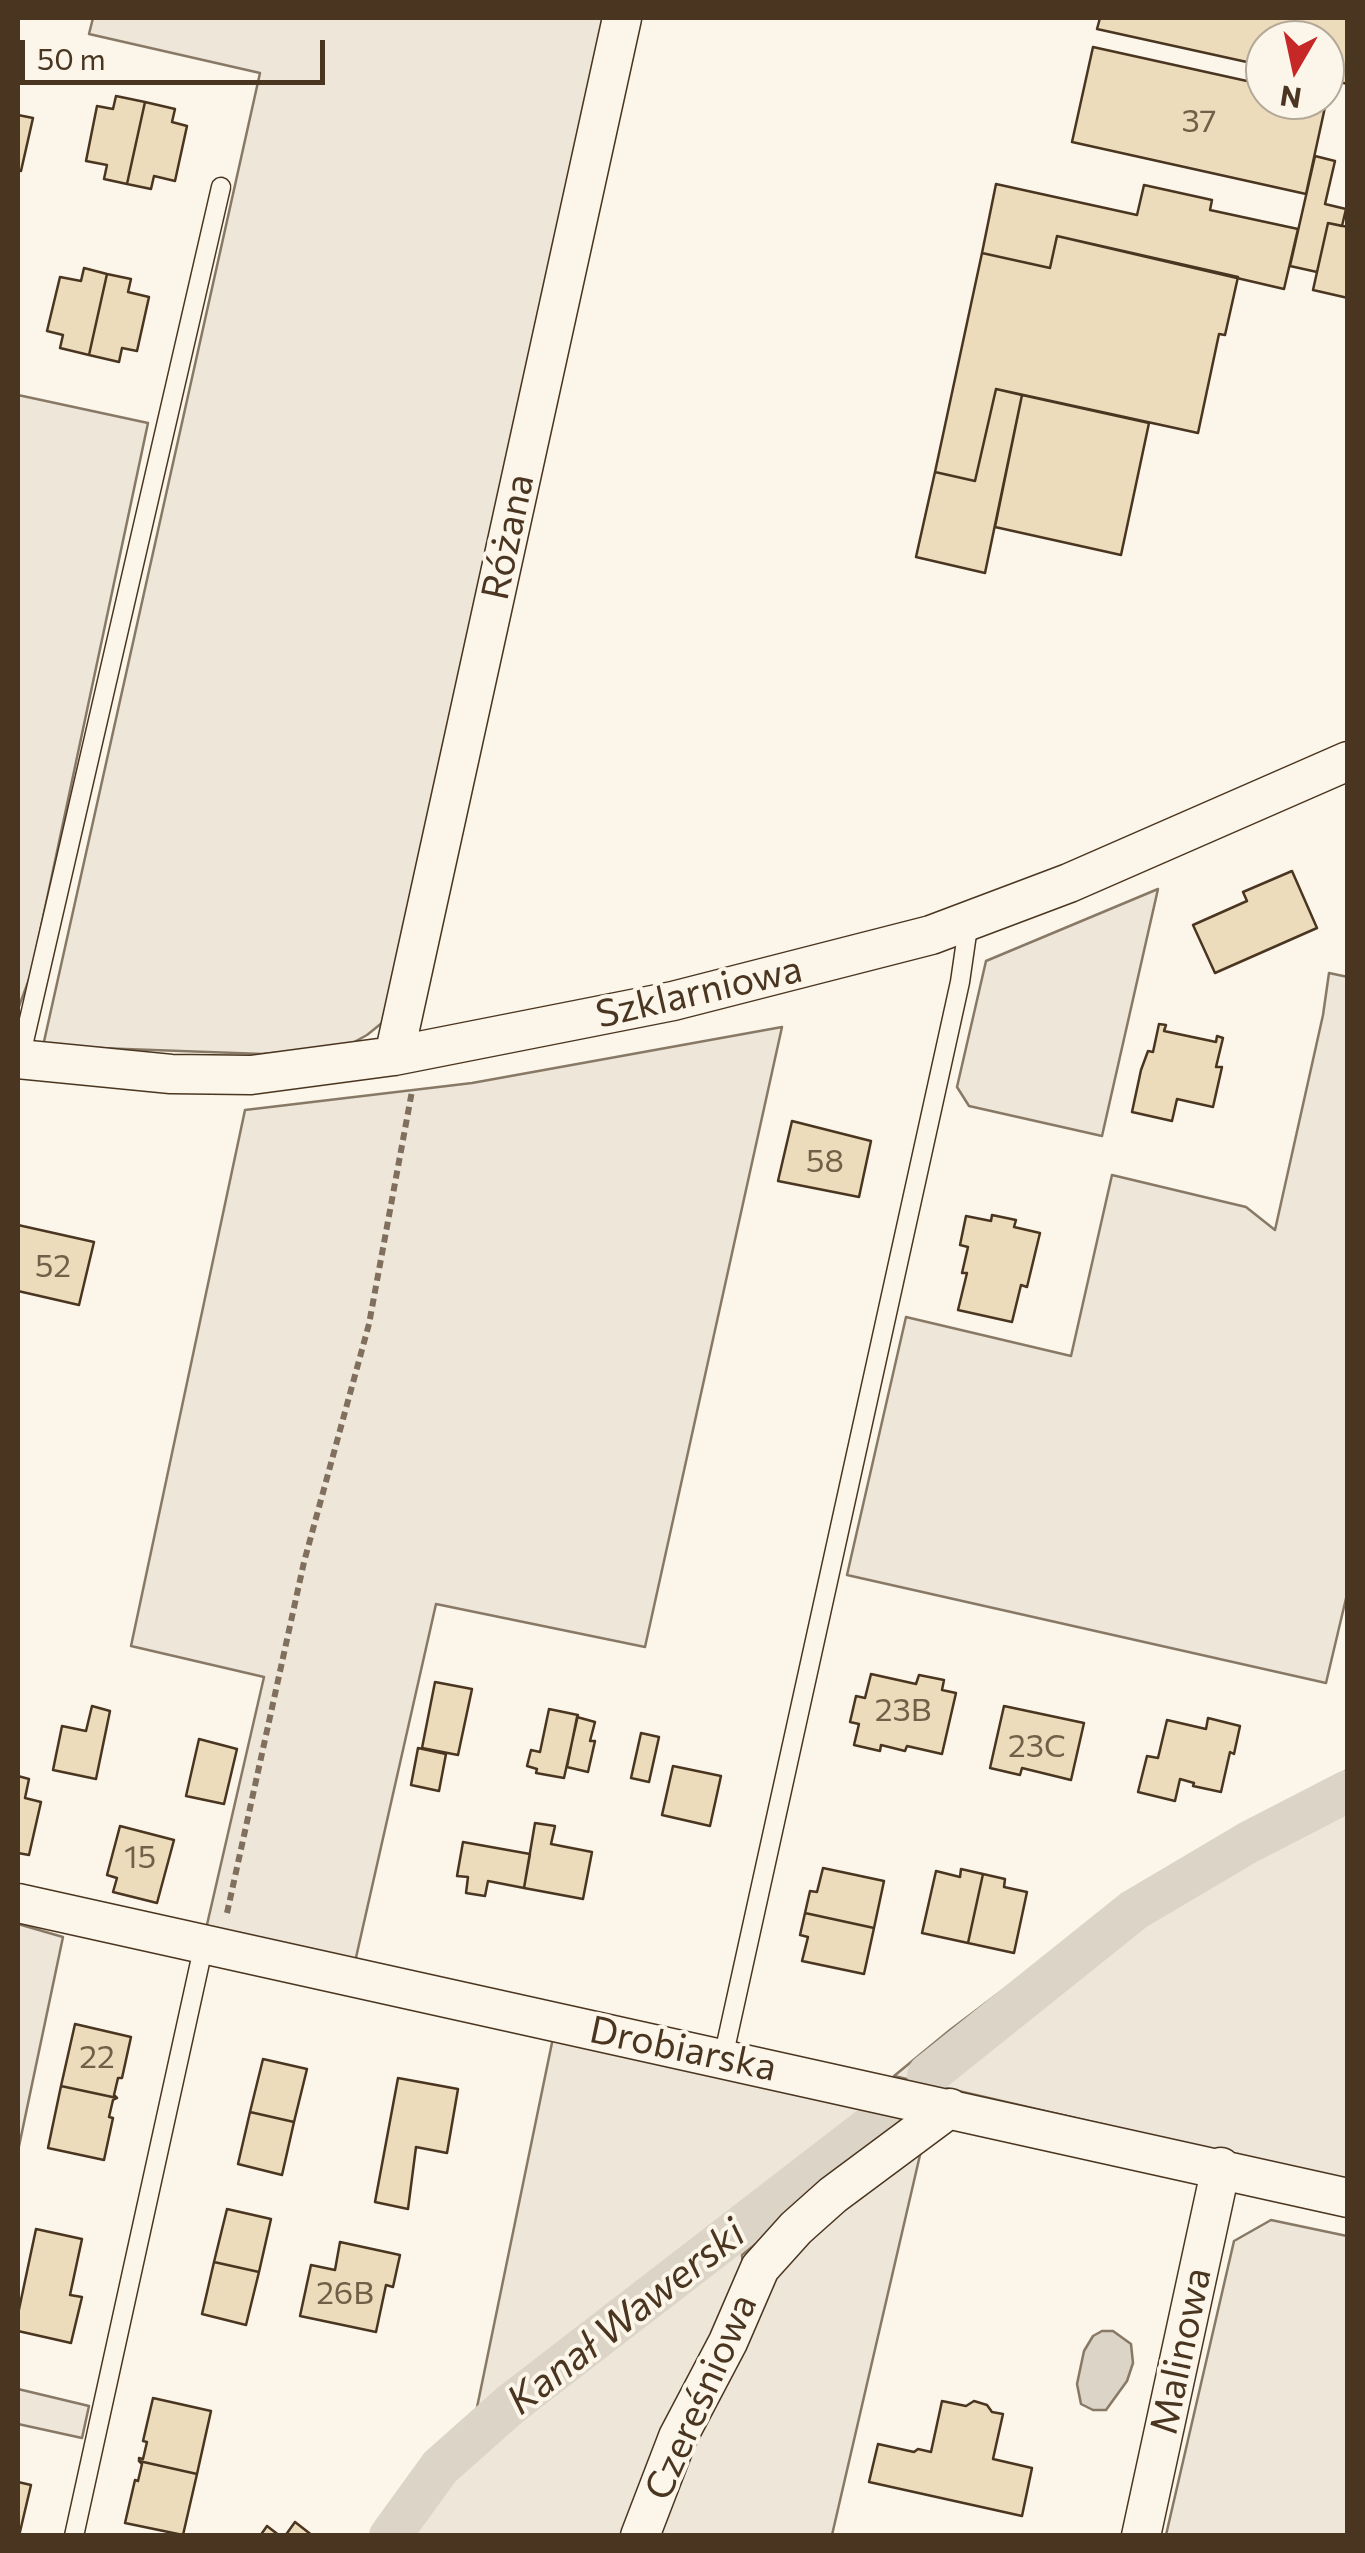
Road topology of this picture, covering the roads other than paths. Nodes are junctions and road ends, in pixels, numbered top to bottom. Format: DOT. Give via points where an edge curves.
graph roads {
  1 [pos="622,18"];
  2 [pos="221,186"];
  3 [pos="1348,761"];
  4 [pos="969,920"];
  5 [pos="406,1054"];
  6 [pos="18,1063"];
  7 [pos="18,1903"];
  8 [pos="212,1946"];
  9 [pos="723,2058"];
  10 [pos="950,2108"];
  11 [pos="1221,2167"];
  12 [pos="1348,2198"];
  13 [pos="74,2536"];
  14 [pos="640,2536"];
  15 [pos="1140,2536"];
  1 -- 5 [label="street, Różana"];
  2 -- 6 [label="lane"];
  3 -- 4 [label="street, Szklarniowa"];
  4 -- 5 [label="street, Szklarniowa" via="674,1001"];
  4 -- 9 [label="lane"];
  5 -- 6 [label="street, Szklarniowa" via="251,1075"];
  7 -- 8 [label="street, Drobiarska"];
  8 -- 9 [label="street, Drobiarska"];
  8 -- 13 [label="lane"];
  9 -- 10 [label="street, Drobiarska"];
  10 -- 11 [label="street, Drobiarska"];
  10 -- 14 [label="street, Czereśniowa" via="833,2194 760,2268 678,2437"];
  11 -- 12 [label="street, Drobiarska"];
  11 -- 15 [label="street, Malinowa"];
}
